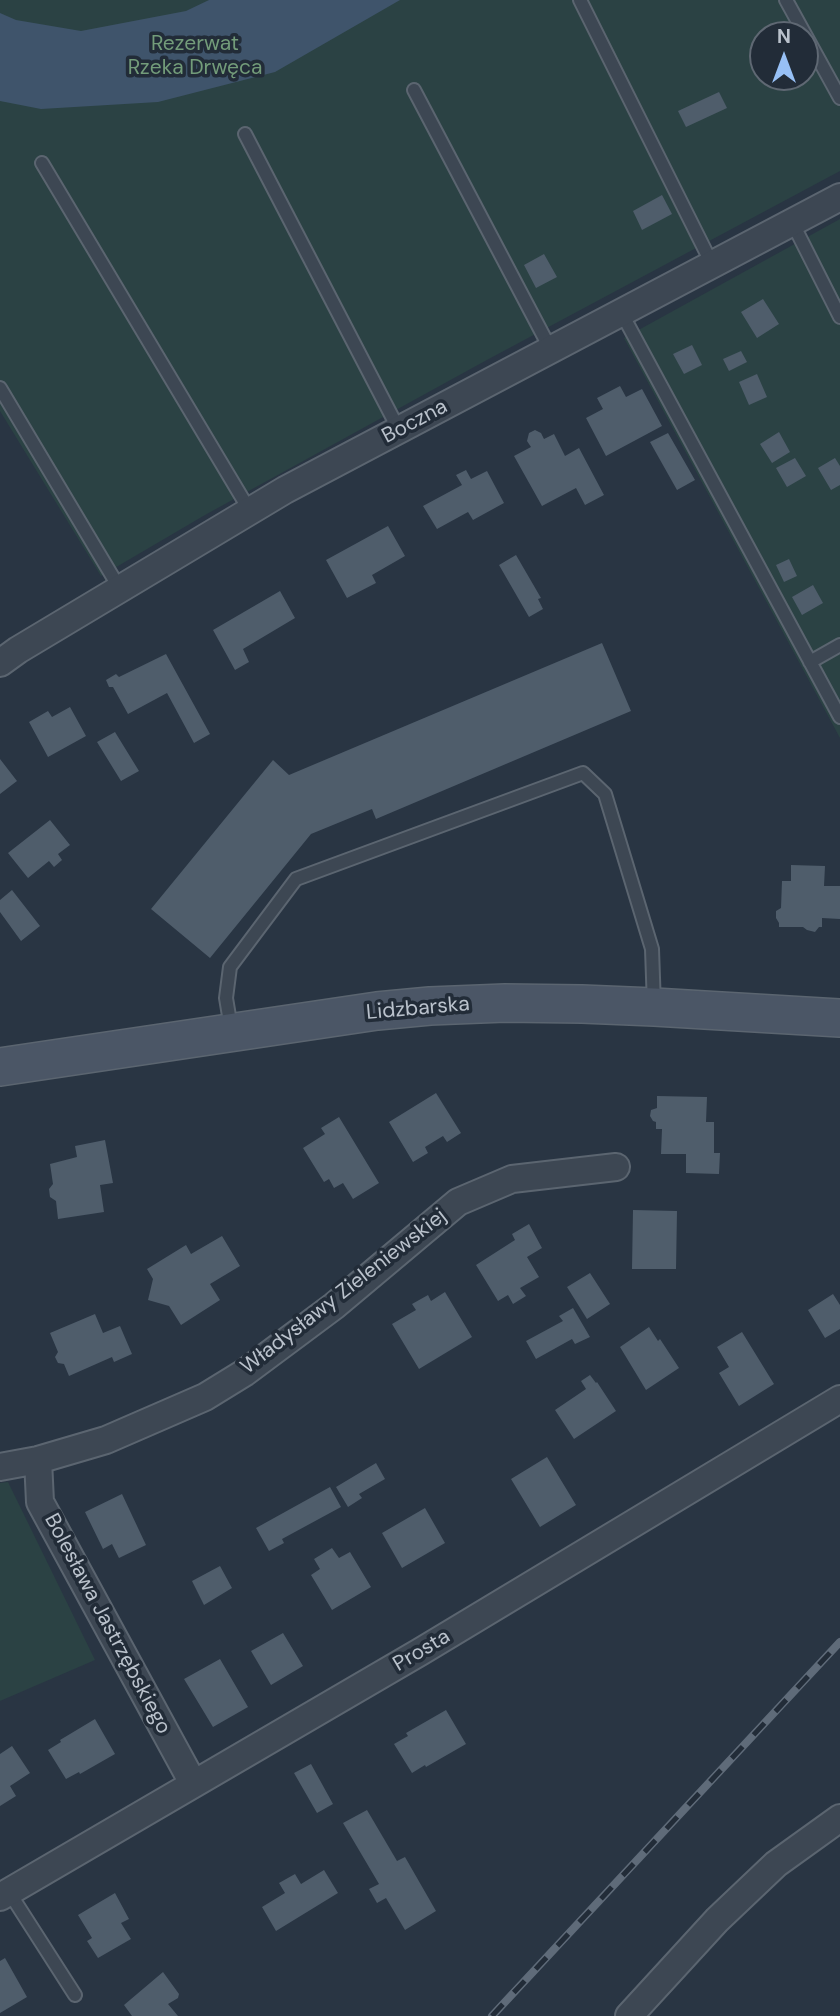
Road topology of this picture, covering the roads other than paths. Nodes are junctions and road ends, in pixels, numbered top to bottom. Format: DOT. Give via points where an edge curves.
graph roads {
  1 [pos="580,0"];
  2 [pos="786,0"];
  3 [pos="414,90"];
  4 [pos="840,98"];
  5 [pos="245,134"];
  6 [pos="42,163"];
  7 [pos="840,197"];
  8 [pos="792,222"];
  9 [pos="712,264"];
  10 [pos="621,312"];
  11 [pos="840,317"];
  12 [pos="551,350"];
  13 [pos="0,388"];
  14 [pos="398,430"];
  15 [pos="250,511"];
  16 [pos="120,589"];
  17 [pos="840,645"];
  18 [pos="810,662"];
  19 [pos="0,663"];
  20 [pos="840,717"];
  21 [pos="654,1007"];
  22 [pos="840,1018"];
  23 [pos="232,1032"];
  24 [pos="0,1067"];
  25 [pos="616,1167"];
  26 [pos="840,1399"];
  27 [pos="37,1460"];
  28 [pos="0,1467"];
  29 [pos="193,1783"];
  30 [pos="840,1818"];
  31 [pos="5,1894"];
  32 [pos="75,1995"];
  33 [pos="629,2016"];
  1 -- 9 [label="lane"];
  2 -- 4 [label="lane"];
  3 -- 12 [label="lane"];
  5 -- 14 [label="lane"];
  6 -- 15 [label="lane"];
  7 -- 8 [label="street, Boczna"];
  8 -- 9 [label="street, Boczna"];
  8 -- 11 [label="lane"];
  9 -- 10 [label="street, Boczna"];
  10 -- 12 [label="street, Boczna"];
  10 -- 18 [label="lane"];
  12 -- 14 [label="street, Boczna"];
  13 -- 16 [label="lane"];
  14 -- 15 [label="street, Boczna"];
  15 -- 16 [label="street, Boczna"];
  16 -- 19 [label="street, Boczna"];
  17 -- 18 [label="lane"];
  18 -- 20 [label="lane"];
  21 -- 22 [label="main road, Lidzbarska"];
  21 -- 23 [label="main road, Lidzbarska" via="430,1006"];
  21 -- 23 [label="lane" via="652,949 605,794 583,773 296,879 230,967 226,998"];
  23 -- 24 [label="main road, Lidzbarska"];
  25 -- 27 [label="street, Władysławy Zieleniewskiej" via="512,1180 458,1202 334,1306 205,1397 106,1440"];
  26 -- 29 [label="street, Prosta"];
  27 -- 28 [label="street, Władysławy Zieleniewskiej"];
  27 -- 29 [label="street, Bolesława Jastrzębskiego" via="40,1502"];
  29 -- 31 [label="street, Prosta"];
  30 -- 33 [label="street" via="776,1864"];
  31 -- 32 [label="lane"];
}
